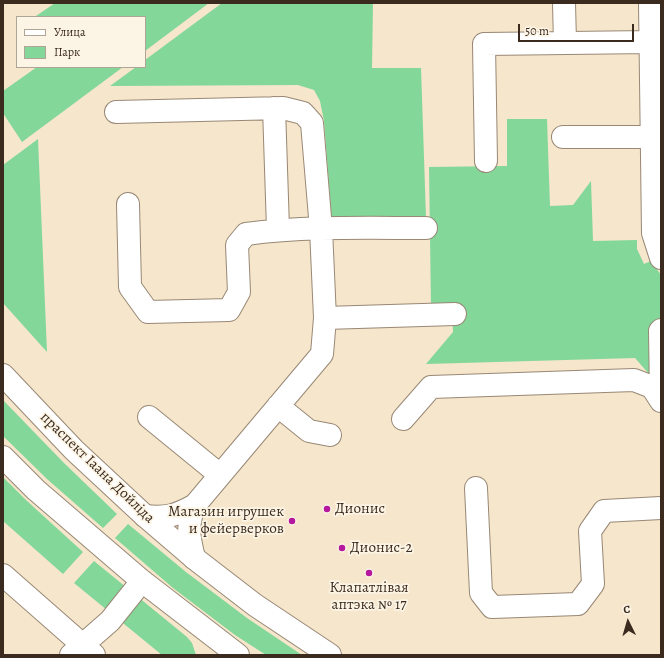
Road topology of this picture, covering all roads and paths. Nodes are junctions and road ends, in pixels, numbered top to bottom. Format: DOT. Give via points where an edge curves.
graph roads {
  1 [pos="564,3"];
  2 [pos="653,5"];
  3 [pos="650,42"];
  4 [pos="565,43"];
  5 [pos="274,108"];
  6 [pos="116,112"];
  7 [pos="563,137"];
  8 [pos="651,137"];
  9 [pos="486,160"];
  10 [pos="128,204"];
  11 [pos="426,228"];
  12 [pos="321,229"];
  13 [pos="278,230"];
  14 [pos="661,258"];
  15 [pos="456,314"];
  16 [pos="325,318"];
  17 [pos="661,330"];
  18 [pos="3,375"];
  19 [pos="661,396"];
  20 [pos="661,401"];
  21 [pos="278,406"];
  22 [pos="149,417"];
  23 [pos="403,419"];
  24 [pos="330,435"];
  25 [pos="3,458"];
  26 [pos="220,475"];
  27 [pos="476,488"];
  28 [pos="195,506"];
  29 [pos="661,508"];
  30 [pos="145,516"];
  31 [pos="194,558"];
  32 [pos="3,575"];
  33 [pos="142,581"];
  34 [pos="82,652"];
  35 [pos="229,652"];
  36 [pos="330,655"];
  1 -- 4 [label="main road"];
  2 -- 3 [label="main road"];
  3 -- 4 [label="main road"];
  3 -- 8 [label="main road"];
  4 -- 9 [label="main road" via="484,44"];
  5 -- 6 [label="main road"];
  5 -- 12 [label="main road" via="303,113 312,124"];
  5 -- 13 [label="main road"];
  7 -- 8 [label="main road"];
  8 -- 14 [label="main road" via="653,233"];
  10 -- 13 [label="main road" via="130,287 148,312 229,310 239,292 237,245 246,234"];
  11 -- 12 [label="main road"];
  12 -- 13 [label="main road"];
  12 -- 16 [label="main road"];
  15 -- 16 [label="main road"];
  16 -- 21 [label="main road" via="322,354"];
  17 -- 19 [label="main road"];
  18 -- 30 [label="main road, праспект Іаана Дойліда" via="74,450"];
  20 -- 23 [label="main road" via="652,387 634,380 431,387"];
  21 -- 24 [label="main road" via="309,432"];
  21 -- 26 [label="main road"];
  22 -- 26 [label="main road"];
  25 -- 33 [label="main road" via="36,490"];
  26 -- 28 [label="main road"];
  27 -- 29 [label="main road" via="481,592 492,607 578,604 593,584 590,531 604,511"];
  28 -- 30 [label="main road" via="172,516"];
  28 -- 31 [label="main road" via="188,529"];
  30 -- 31 [label="main road, праспект Іаана Дойліда"];
  31 -- 36 [label="main road, праспект Іаана Дойліда" via="255,605"];
  32 -- 34 [label="main road"];
  33 -- 34 [label="main road"];
  33 -- 35 [label="main road"];
}
